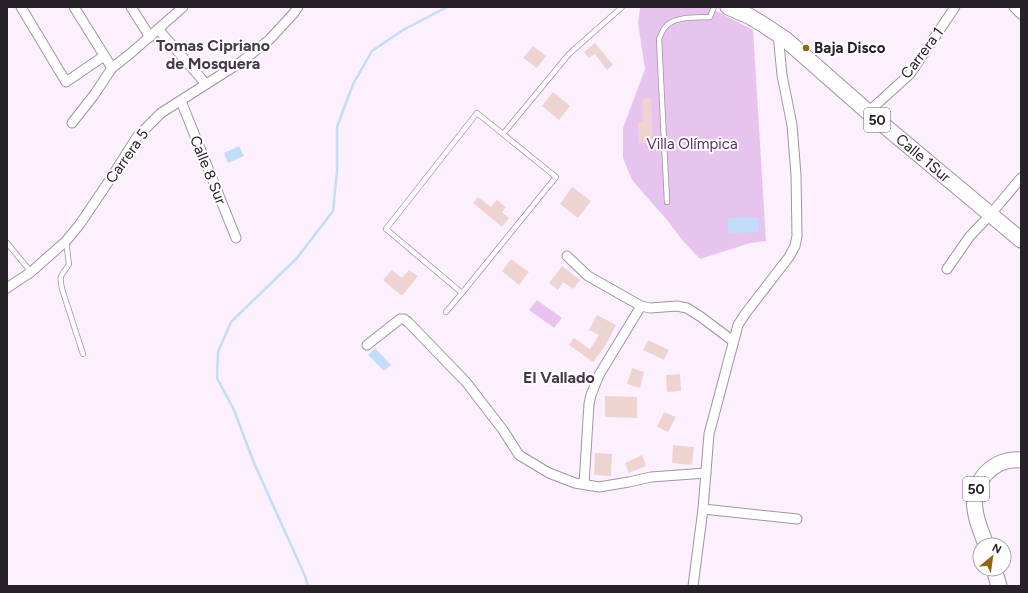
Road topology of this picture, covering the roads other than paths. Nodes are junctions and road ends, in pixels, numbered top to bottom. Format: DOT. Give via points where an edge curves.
graph roads {
  1 [pos="21,7"];
  2 [pos="74,7"];
  3 [pos="131,7"];
  4 [pos="183,7"];
  5 [pos="298,7"];
  6 [pos="622,7"];
  7 [pos="714,7"];
  8 [pos="728,7"];
  9 [pos="956,7"];
  10 [pos="1014,7"];
  11 [pos="752,12"];
  12 [pos="1021,14"];
  13 [pos="158,29"];
  14 [pos="778,34"];
  15 [pos="150,37"];
  16 [pos="104,56"];
  17 [pos="112,68"];
  18 [pos="206,84"];
  19 [pos="180,101"];
  20 [pos="868,112"];
  21 [pos="72,123"];
  22 [pos="503,134"];
  23 [pos="1021,178"];
  24 [pos="667,202"];
  25 [pos="990,215"];
  26 [pos="236,238"];
  27 [pos="1021,240"];
  28 [pos="66,241"];
  29 [pos="7,243"];
  30 [pos="567,256"];
  31 [pos="947,269"];
  32 [pos="31,272"];
  33 [pos="7,288"];
  34 [pos="462,293"];
  35 [pos="641,306"];
  36 [pos="446,312"];
  37 [pos="733,341"];
  38 [pos="367,344"];
  39 [pos="83,354"];
  40 [pos="1021,460"];
  41 [pos="706,473"];
  42 [pos="584,484"];
  43 [pos="703,509"];
  44 [pos="797,519"];
  45 [pos="983,537"];
  46 [pos="693,586"];
  1 -- 16 [label="street" via="66,82"];
  2 -- 16 [label="street"];
  3 -- 15 [label="street"];
  4 -- 13 [label="street"];
  5 -- 18 [label="street, Carrera 5" via="269,40 241,62"];
  6 -- 22 [label="lane" via="569,54"];
  7 -- 24 [label="lane" via="710,17 672,22 666,26 659,39"];
  8 -- 11 [label="highway, Calle 1Sur / 50"];
  9 -- 20 [label="street, Carrera 1" via="910,74"];
  10 -- 12 [label="street"];
  11 -- 14 [label="highway, Calle 1Sur / 50"];
  13 -- 15 [label="street"];
  13 -- 18 [label="street"];
  14 -- 20 [label="highway, Calle 1Sur / 50"];
  14 -- 37 [label="street" via="782,75 792,125 797,236 789,257 749,308 738,325"];
  15 -- 17 [label="street"];
  16 -- 17 [label="street"];
  17 -- 21 [label="street"];
  18 -- 19 [label="street, Carrera 5"];
  19 -- 26 [label="street, Calle 8 Sur"];
  19 -- 28 [label="street, Carrera 5" via="161,113 137,137"];
  20 -- 25 [label="highway, Calle 1Sur / 50"];
  22 -- 34 [label="lane" via="556,177"];
  22 -- 34 [label="lane" via="477,114 386,229"];
  23 -- 25 [label="street"];
  25 -- 27 [label="highway, Calle 1Sur / 50"];
  25 -- 31 [label="street" via="970,236"];
  28 -- 32 [label="street, Carrera 5"];
  28 -- 39 [label="lane" via="69,264 60,278"];
  29 -- 32 [label="lane"];
  30 -- 35 [label="street" via="588,276"];
  32 -- 33 [label="street, Carrera 5"];
  34 -- 36 [label="lane"];
  35 -- 37 [label="street" via="687,308"];
  35 -- 42 [label="street" via="599,375 591,395"];
  37 -- 41 [label="street" via="709,434"];
  38 -- 42 [label="street" via="400,319 404,319 466,382 519,455 549,473"];
  40 -- 45 [label="highway, 50" via="1016,459 994,466 983,476 976,490 974,508"];
  41 -- 42 [label="street" via="651,477 599,487"];
  41 -- 43 [label="street"];
  43 -- 44 [label="street"];
  43 -- 46 [label="street"];
}
